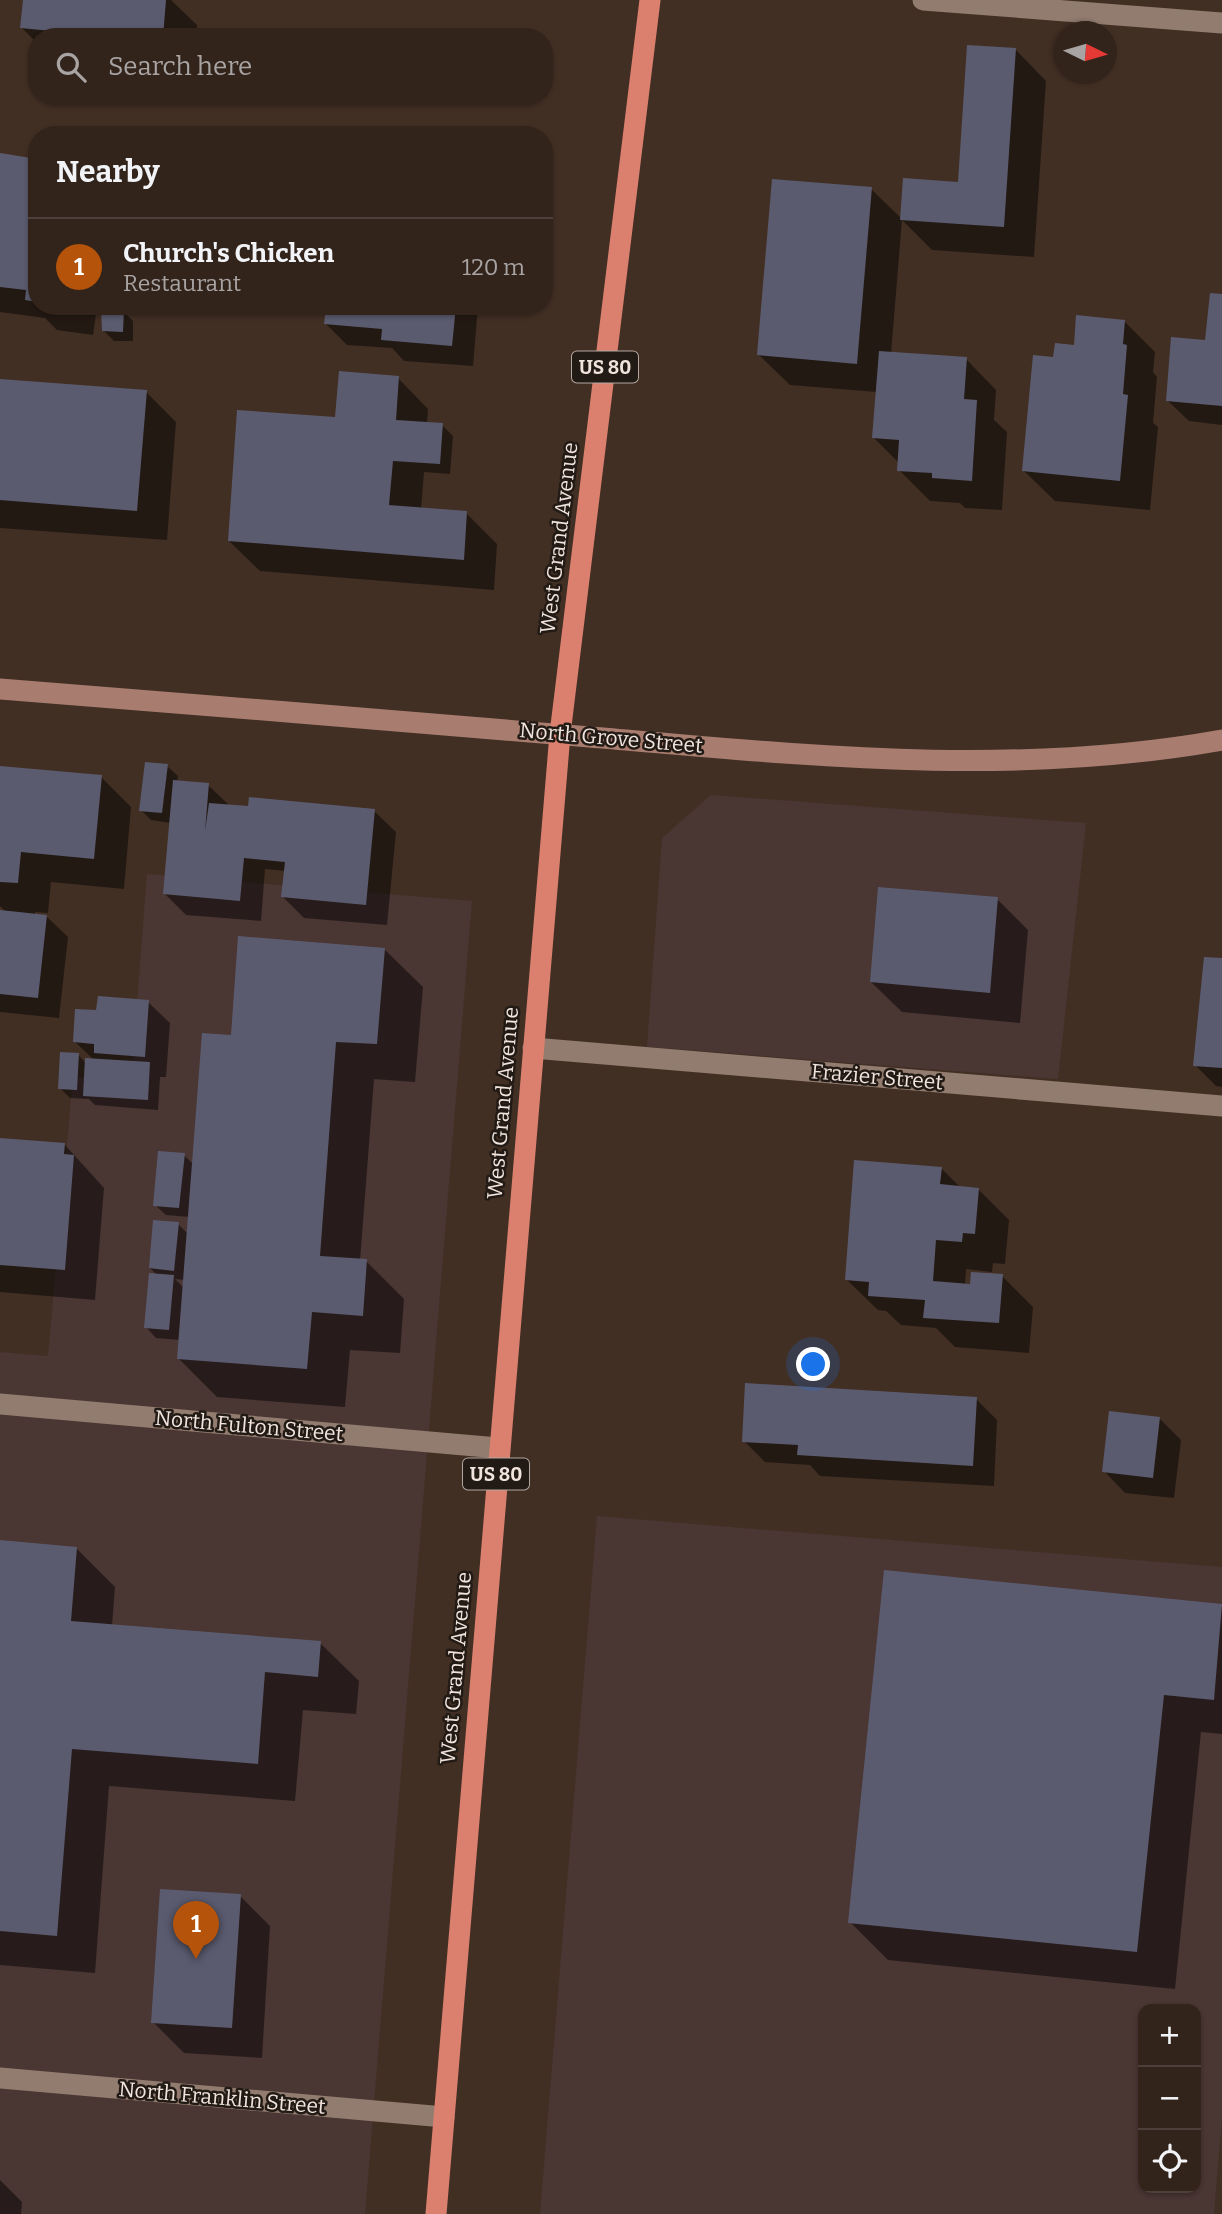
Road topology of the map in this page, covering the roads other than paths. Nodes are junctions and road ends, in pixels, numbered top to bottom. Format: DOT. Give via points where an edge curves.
graph roads {
  1 [pos="650,0"];
  2 [pos="923,0"];
  3 [pos="1222,23"];
  4 [pos="0,689"];
  5 [pos="559,734"];
  6 [pos="1222,740"];
  7 [pos="533,1048"];
  8 [pos="1222,1106"];
  9 [pos="0,1404"];
  10 [pos="498,1448"];
  11 [pos="0,2078"];
  12 [pos="444,2118"];
  13 [pos="436,2214"];
  1 -- 5 [label="highway, West Grand Avenue / US 80"];
  2 -- 3 [label="street"];
  4 -- 5 [label="main road, North Grove Street"];
  5 -- 6 [label="main road, North Grove Street" via="906,762 1058,759"];
  5 -- 7 [label="highway, West Grand Avenue / US 80"];
  7 -- 8 [label="street, Frazier Street"];
  7 -- 10 [label="highway, West Grand Avenue / US 80"];
  9 -- 10 [label="street, North Fulton Street"];
  10 -- 12 [label="highway, West Grand Avenue / US 80"];
  11 -- 12 [label="street, North Franklin Street"];
  12 -- 13 [label="highway, West Grand Avenue / US 80"];
}
